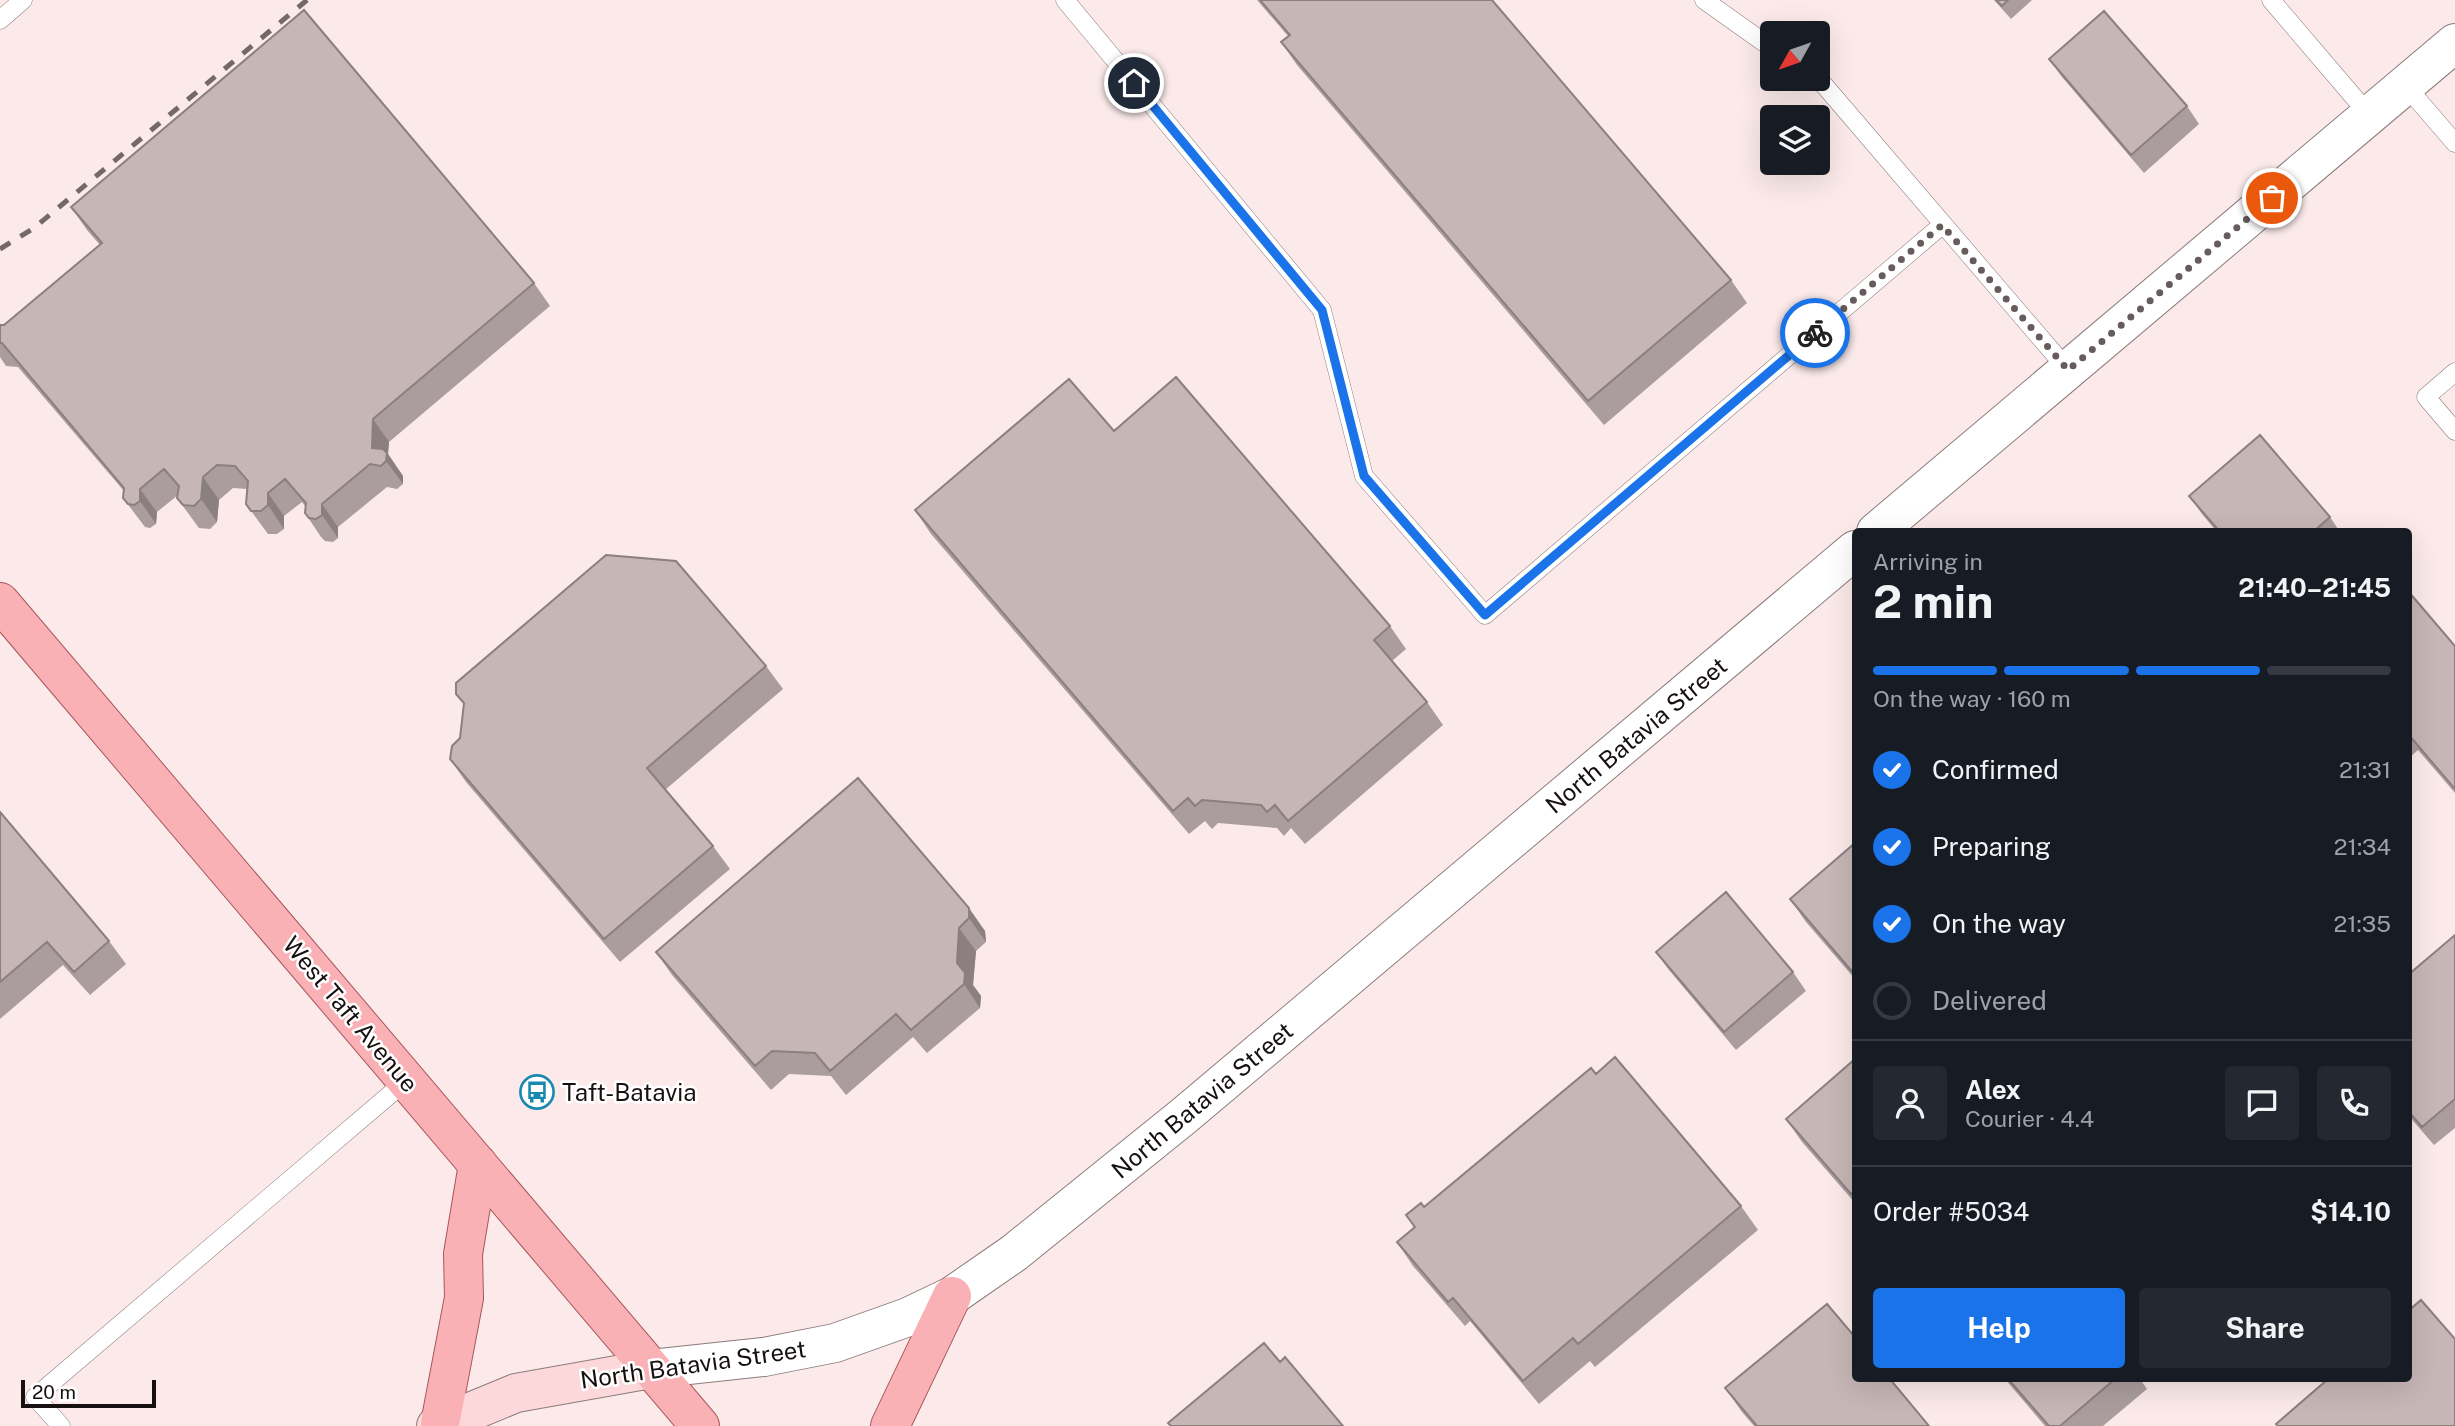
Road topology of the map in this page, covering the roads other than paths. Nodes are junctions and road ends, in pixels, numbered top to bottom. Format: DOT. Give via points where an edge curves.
graph roads {
  1 [pos="23,0"];
  2 [pos="1065,0"];
  3 [pos="1704,0"];
  4 [pos="2271,0"];
  5 [pos="1,19"];
  6 [pos="1760,39"];
  7 [pos="2455,43"];
  8 [pos="2405,85"];
  9 [pos="1829,91"];
  10 [pos="2370,116"];
  11 [pos="2455,143"];
  12 [pos="1942,225"];
  13 [pos="2068,370"];
  14 [pos="2455,372"];
  15 [pos="2455,431"];
  16 [pos="1881,528"];
  17 [pos="1852,553"];
  18 [pos="0,602"];
  19 [pos="407,1080"];
  20 [pos="478,1164"];
  21 [pos="952,1296"];
  22 [pos="651,1369"];
  23 [pos="438,1425"];
  24 [pos="61,1426"];
  25 [pos="700,1426"];
  26 [pos="890,1426"];
  1 -- 5 [label="lane"];
  2 -- 12 [label="lane" via="1322,310 1364,476 1485,615"];
  3 -- 6 [label="lane"];
  4 -- 10 [label="lane"];
  7 -- 8 [label="street"];
  8 -- 10 [label="street"];
  8 -- 11 [label="lane"];
  9 -- 12 [label="lane"];
  10 -- 13 [label="street"];
  12 -- 13 [label="lane"];
  13 -- 16 [label="street"];
  14 -- 15 [label="lane" via="2426,397"];
  17 -- 21 [label="street, North Batavia Street" via="1185,1115 1014,1253"];
  18 -- 19 [label="main road, West Taft Avenue"];
  19 -- 20 [label="main road, West Taft Avenue"];
  19 -- 24 [label="lane" via="36,1397"];
  20 -- 22 [label="main road, West Taft Avenue"];
  20 -- 23 [label="main road" via="463,1254 464,1298"];
  21 -- 22 [label="street, North Batavia Street" via="835,1343 764,1357"];
  21 -- 26 [label="main road"];
  22 -- 23 [label="main road, North Batavia Street" via="516,1393"];
  22 -- 25 [label="main road, West Taft Avenue"];
}
